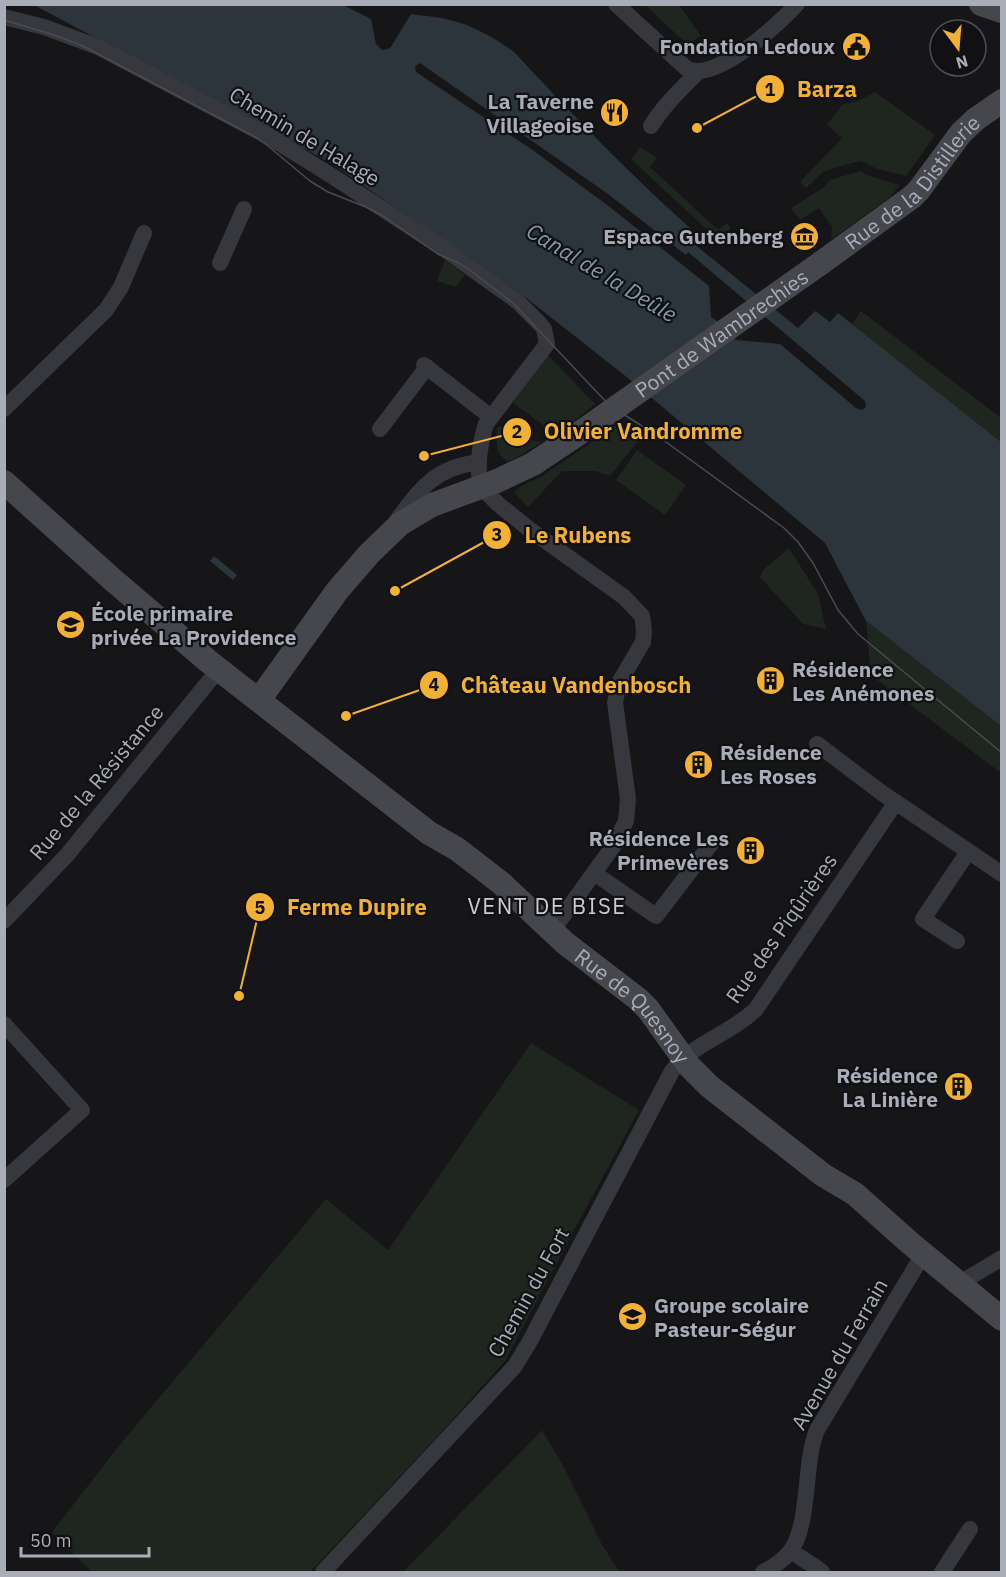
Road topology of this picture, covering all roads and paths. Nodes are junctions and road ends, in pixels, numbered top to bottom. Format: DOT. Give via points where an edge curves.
graph roads {
  1 [pos="616,4"];
  2 [pos="797,4"];
  3 [pos="981,4"];
  4 [pos="1002,11"];
  5 [pos="4,17"];
  6 [pos="692,70"];
  7 [pos="1002,101"];
  8 [pos="651,126"];
  9 [pos="244,210"];
  10 [pos="144,232"];
  11 [pos="220,263"];
  12 [pos="821,263"];
  13 [pos="4,409"];
  14 [pos="491,417"];
  15 [pos="380,429"];
  16 [pos="479,462"];
  17 [pos="4,482"];
  18 [pos="481,487"];
  19 [pos="387,536"];
  20 [pos="219,669"];
  21 [pos="259,700"];
  22 [pos="817,744"];
  23 [pos="896,802"];
  24 [pos="711,844"];
  25 [pos="968,852"];
  26 [pos="594,873"];
  27 [pos="1002,874"];
  28 [pos="4,921"];
  29 [pos="552,931"];
  30 [pos="957,941"];
  31 [pos="4,1024"];
  32 [pos="683,1058"];
  33 [pos="6,1176"];
  34 [pos="925,1256"];
  35 [pos="1002,1258"];
  36 [pos="958,1284"];
  37 [pos="1002,1319"];
  38 [pos="970,1529"];
  39 [pos="791,1551"];
  40 [pos="323,1572"];
  41 [pos="763,1572"];
  42 [pos="822,1572"];
  43 [pos="942,1572"];
  1 -- 6 [label="street"];
  2 -- 6 [label="street" via="748,48 707,70"];
  3 -- 4 [label="street"];
  5 -- 14 [label="street, Chemin de Halage" via="98,47 269,137 444,249 518,302 544,329 548,344"];
  6 -- 8 [label="street"];
  7 -- 12 [label="street, Rue de la Distillerie" via="961,133 912,197"];
  9 -- 11 [label="street"];
  10 -- 13 [label="street" via="121,287 106,310"];
  12 -- 18 [label="street, Pont de Wambrechies, bridge" via="560,448"];
  14 -- 15 [label="street" via="426,366"];
  14 -- 16 [label="street" via="483,432"];
  16 -- 18 [label="street"];
  16 -- 19 [label="street" via="440,473 419,492"];
  17 -- 20 [label="street, Rue de Quesnoy"];
  18 -- 19 [label="street, Pont de Wambrechies" via="432,505"];
  18 -- 26 [label="street" via="529,529 624,597 642,616 643,642 620,681 615,702 628,799 626,821"];
  19 -- 21 [label="street, Pont de Wambrechies" via="337,591"];
  20 -- 21 [label="street, Rue de Quesnoy"];
  20 -- 28 [label="street, Rue de la Résistance" via="67,855"];
  21 -- 29 [label="street, Rue de Quesnoy" via="429,833 501,883"];
  22 -- 23 [label="street"];
  23 -- 25 [label="street"];
  23 -- 32 [label="street, Rue des Piqûrières" via="756,1009"];
  24 -- 26 [label="street" via="656,916"];
  25 -- 27 [label="street"];
  25 -- 30 [label="street" via="923,919"];
  26 -- 29 [label="street"];
  29 -- 32 [label="street, Rue de Quesnoy" via="644,1004"];
  31 -- 33 [label="street" via="82,1110"];
  32 -- 34 [label="street, Rue de Quesnoy" via="709,1086 855,1194"];
  32 -- 40 [label="street, Chemin du Fort" via="672,1071 515,1366"];
  34 -- 36 [label="street, Rue de Quesnoy"];
  34 -- 39 [label="street, Avenue du Ferrain" via="817,1430 800,1524"];
  35 -- 36 [label="street"];
  36 -- 37 [label="street, Rue de Quesnoy"];
  38 -- 43 [label="street"];
  39 -- 41 [label="street"];
  39 -- 42 [label="street"];
}
